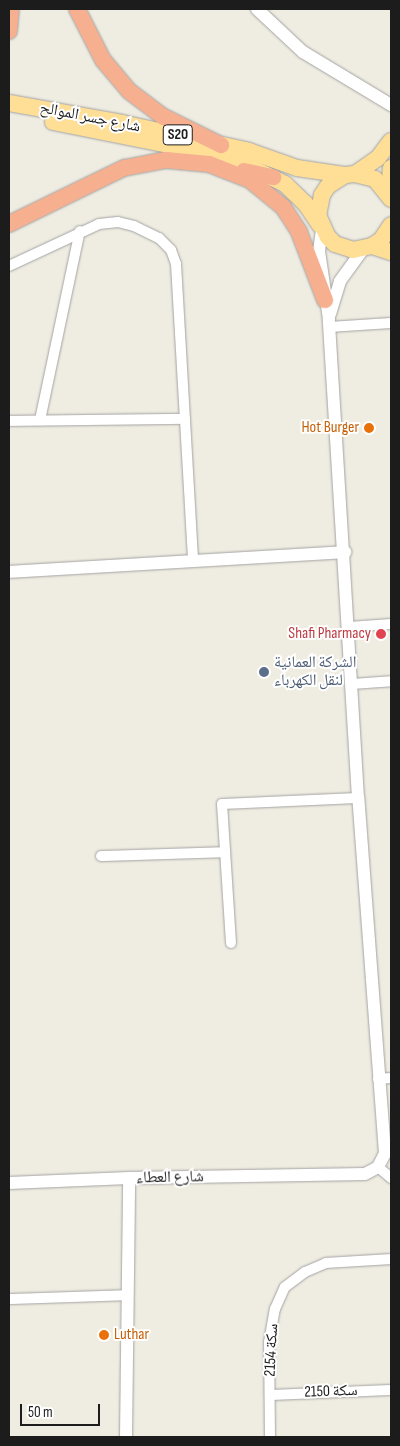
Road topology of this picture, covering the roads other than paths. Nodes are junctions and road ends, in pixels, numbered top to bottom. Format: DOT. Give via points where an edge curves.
graph roads {
  1 [pos="11,9"];
  2 [pos="77,9"];
  3 [pos="257,9"];
  4 [pos="9,31"];
  5 [pos="9,103"];
  6 [pos="391,105"];
  7 [pos="9,113"];
  8 [pos="391,142"];
  9 [pos="221,145"];
  10 [pos="181,160"];
  11 [pos="391,168"];
  12 [pos="350,174"];
  13 [pos="273,177"];
  14 [pos="390,197"];
  15 [pos="9,224"];
  16 [pos="391,225"];
  17 [pos="321,227"];
  18 [pos="80,231"];
  19 [pos="368,248"];
  20 [pos="391,252"];
  21 [pos="9,266"];
  22 [pos="324,300"];
  23 [pos="329,323"];
  24 [pos="391,323"];
  25 [pos="185,419"];
  26 [pos="40,420"];
  27 [pos="9,421"];
  28 [pos="345,552"];
  29 [pos="193,560"];
  30 [pos="9,572"];
  31 [pos="391,624"];
  32 [pos="349,627"];
  33 [pos="391,681"];
  34 [pos="352,684"];
  35 [pos="358,798"];
  36 [pos="225,852"];
  37 [pos="101,856"];
  38 [pos="230,943"];
  39 [pos="391,1078"];
  40 [pos="378,1079"];
  41 [pos="378,1167"];
  42 [pos="129,1178"];
  43 [pos="391,1178"];
  44 [pos="9,1183"];
  45 [pos="391,1259"];
  46 [pos="127,1295"];
  47 [pos="9,1299"];
  48 [pos="391,1390"];
  49 [pos="270,1395"];
  50 [pos="126,1437"];
  51 [pos="270,1437"];
  1 -- 4 [label="highway"];
  2 -- 9 [label="highway" via="102,60 129,91 162,116"];
  3 -- 6 [label="street" via="303,52"];
  5 -- 9 [label="main road, شارع جسر الموالح / S20"];
  7 -- 13 [label="main road, شارع جسر الموالح / S20" via="214,154"];
  8 -- 12 [label="main road" via="378,158"];
  9 -- 12 [label="main road, شارع جسر الموالح / S20" via="297,168"];
  10 -- 13 [label="highway" via="210,160"];
  10 -- 15 [label="highway" via="152,161 124,168"];
  10 -- 22 [label="highway" via="237,173 273,197 299,232"];
  11 -- 14 [label="main road"];
  12 -- 14 [label="main road, S20" via="375,179"];
  12 -- 17 [label="main road" via="328,186 322,195 318,215"];
  13 -- 17 [label="main road, شارع جسر الموالح / S20" via="295,193"];
  16 -- 19 [label="main road" via="381,240"];
  17 -- 19 [label="main road, S20" via="328,237 344,248"];
  17 -- 22 [label="street" via="319,251"];
  18 -- 21 [label="street"];
  18 -- 25 [label="street" via="118,222 159,238 171,250 176,264"];
  18 -- 26 [label="street"];
  19 -- 20 [label="main road, S20"];
  19 -- 23 [label="street" via="340,281"];
  22 -- 23 [label="street"];
  23 -- 24 [label="street"];
  23 -- 28 [label="street"];
  25 -- 26 [label="street"];
  25 -- 29 [label="street"];
  26 -- 27 [label="street"];
  28 -- 29 [label="street"];
  28 -- 32 [label="street"];
  29 -- 30 [label="street"];
  31 -- 32 [label="street"];
  32 -- 34 [label="street"];
  33 -- 34 [label="street"];
  34 -- 35 [label="street"];
  35 -- 36 [label="street" via="222,804"];
  35 -- 40 [label="street"];
  36 -- 37 [label="street"];
  36 -- 38 [label="street"];
  39 -- 40 [label="street"];
  40 -- 41 [label="street" via="385,1154"];
  41 -- 42 [label="street, شارع العطاء" via="365,1174"];
  41 -- 43 [label="street"];
  42 -- 44 [label="street"];
  42 -- 46 [label="street, شارع العطاء"];
  45 -- 49 [label="street, سكة 2154" via="326,1263 305,1272 285,1287 275,1309 269,1342"];
  46 -- 47 [label="street"];
  46 -- 50 [label="street, شارع العطاء"];
  48 -- 49 [label="street, سكة 2150"];
  49 -- 51 [label="street, سكة 2154"];
}
